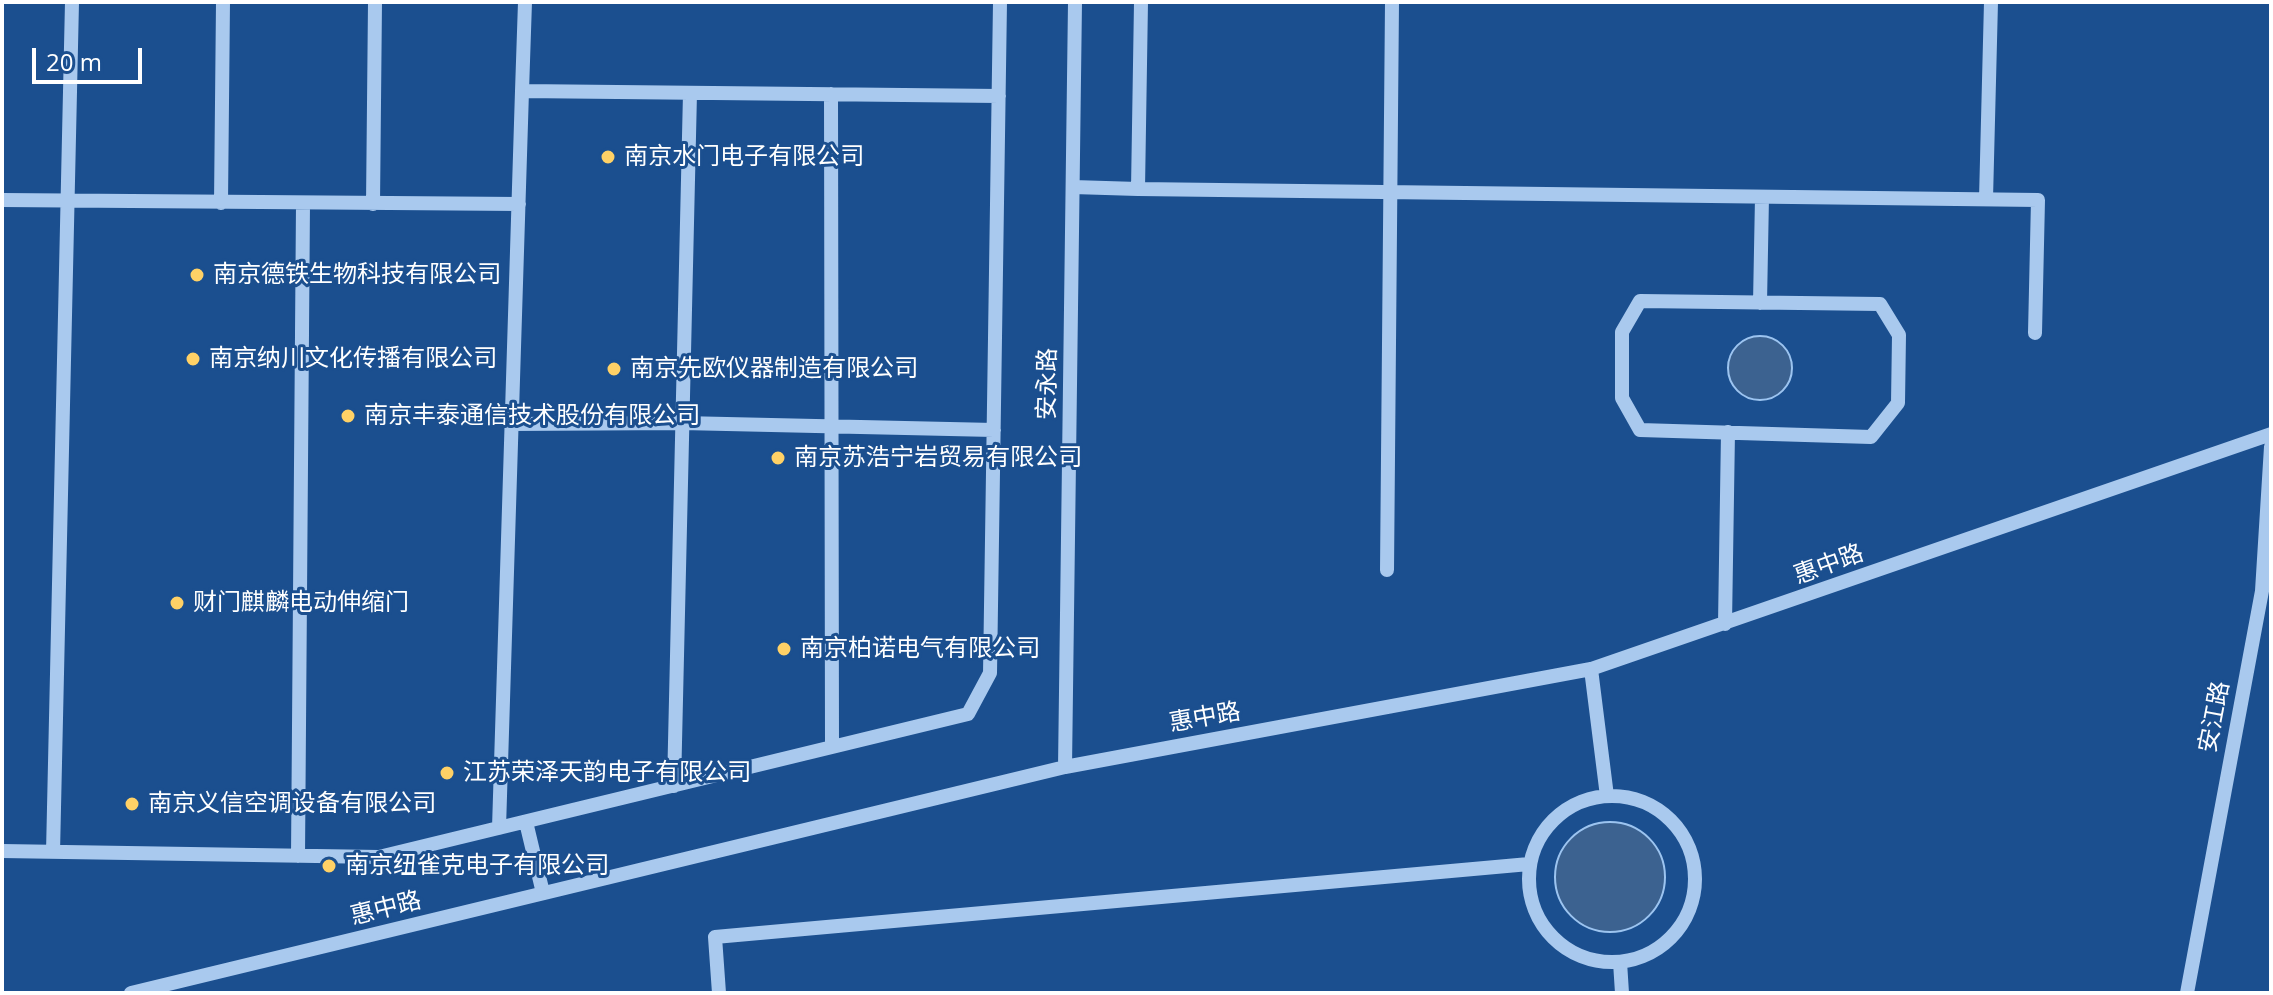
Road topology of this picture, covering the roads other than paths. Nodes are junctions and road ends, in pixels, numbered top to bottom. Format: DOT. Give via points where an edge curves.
graph roads {
  1 [pos="72,2"];
  2 [pos="223,2"];
  3 [pos="375,2"];
  4 [pos="525,2"];
  5 [pos="1000,2"];
  6 [pos="1075,2"];
  7 [pos="1141,2"];
  8 [pos="1392,2"];
  9 [pos="1991,2"];
  10 [pos="522,91"];
  11 [pos="690,93"];
  12 [pos="831,94"];
  13 [pos="999,96"];
  14 [pos="1073,187"];
  15 [pos="1138,189"];
  16 [pos="1390,192"];
  17 [pos="1762,197"];
  18 [pos="1986,199"];
  19 [pos="2,200"];
  20 [pos="69,201"];
  21 [pos="221,203"];
  22 [pos="303,203"];
  23 [pos="373,204"];
  24 [pos="519,204"];
  25 [pos="1760,303"];
  26 [pos="2035,333"];
  27 [pos="682,423"];
  28 [pos="511,424"];
  29 [pos="831,425"];
  30 [pos="994,430"];
  31 [pos="1728,432"];
  32 [pos="2271,434"];
  33 [pos="2271,447"];
  34 [pos="1387,570"];
  35 [pos="1725,624"];
  36 [pos="1591,669"];
  37 [pos="832,747"];
  38 [pos="1065,767"];
  39 [pos="674,786"];
  40 [pos="1607,796"];
  41 [pos="526,822"];
  42 [pos="499,828"];
  43 [pos="2,851"];
  44 [pos="53,852"];
  45 [pos="298,856"];
  46 [pos="1529,864"];
  47 [pos="543,893"];
  48 [pos="1620,962"];
  49 [pos="131,993"];
  50 [pos="719,993"];
  51 [pos="1622,993"];
  52 [pos="2187,993"];
  1 -- 20 [label="street"];
  2 -- 21 [label="street"];
  3 -- 23 [label="street"];
  4 -- 10 [label="street"];
  5 -- 13 [label="street"];
  6 -- 14 [label="street, 安永路"];
  7 -- 15 [label="street"];
  8 -- 16 [label="street"];
  9 -- 18 [label="street"];
  10 -- 11 [label="street"];
  10 -- 24 [label="street"];
  11 -- 12 [label="street"];
  11 -- 27 [label="street"];
  12 -- 13 [label="street"];
  12 -- 29 [label="street"];
  13 -- 30 [label="street"];
  14 -- 15 [label="street"];
  14 -- 38 [label="street, 安永路"];
  15 -- 16 [label="street"];
  16 -- 17 [label="street"];
  16 -- 34 [label="street"];
  17 -- 18 [label="street"];
  17 -- 25 [label="street"];
  18 -- 26 [label="street" via="2038,200"];
  19 -- 20 [label="street"];
  20 -- 21 [label="street"];
  20 -- 44 [label="street"];
  21 -- 22 [label="street"];
  22 -- 23 [label="street"];
  22 -- 45 [label="street"];
  23 -- 24 [label="street"];
  24 -- 28 [label="street"];
  25 -- 31 [label="street" via="1640,301 1622,332 1622,398 1640,430"];
  25 -- 31 [label="street" via="1880,304 1899,335 1898,403 1871,437"];
  27 -- 28 [label="street"];
  27 -- 29 [label="street"];
  27 -- 39 [label="street"];
  28 -- 42 [label="street"];
  29 -- 30 [label="street"];
  29 -- 37 [label="street"];
  30 -- 37 [label="street" via="990,673 968,714"];
  31 -- 35 [label="street"];
  32 -- 35 [label="street, 惠中路"];
  33 -- 52 [label="street, 安江路" via="2262,591"];
  35 -- 36 [label="street, 惠中路"];
  36 -- 38 [label="street, 惠中路"];
  36 -- 40 [label="street"];
  37 -- 39 [label="street"];
  38 -- 47 [label="street, 惠中路"];
  39 -- 41 [label="street"];
  40 -- 46 [label="street" via="1577,803 1557,815 1542,833"];
  40 -- 48 [label="street" via="1645,802 1664,814 1680,830 1695,869 1689,911 1678,929 1646,955"];
  41 -- 42 [label="street"];
  41 -- 47 [label="street"];
  42 -- 45 [label="street" via="379,857"];
  43 -- 44 [label="street"];
  44 -- 45 [label="street"];
  46 -- 48 [label="street" via="1530,896 1549,935 1584,958"];
  46 -- 50 [label="street" via="715,937"];
  47 -- 49 [label="street, 惠中路"];
  48 -- 51 [label="street"];
}
